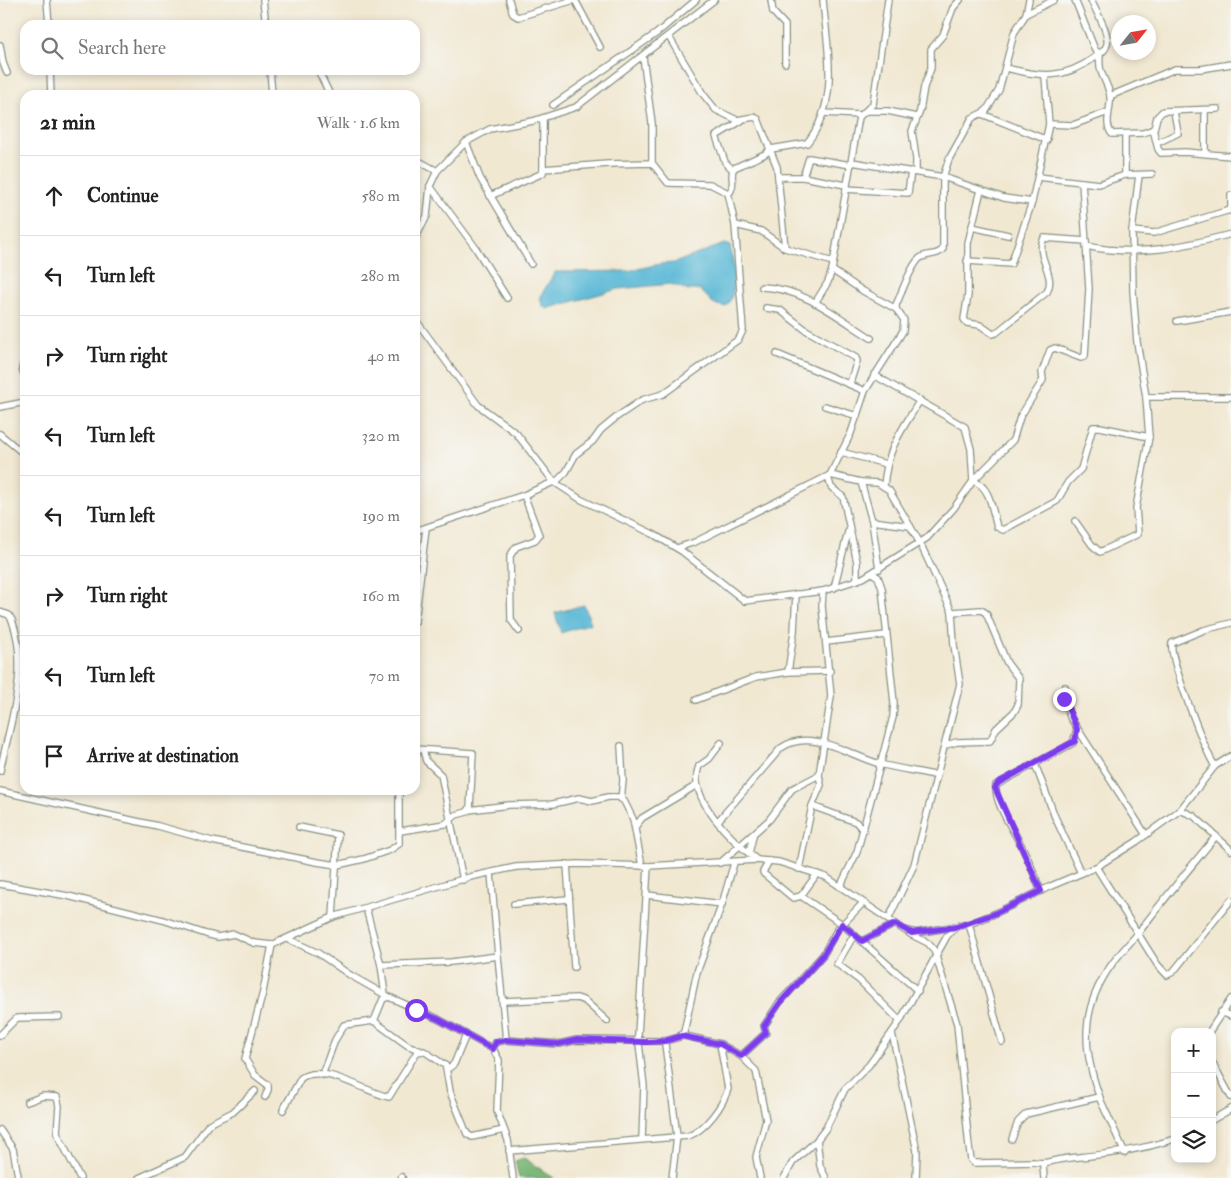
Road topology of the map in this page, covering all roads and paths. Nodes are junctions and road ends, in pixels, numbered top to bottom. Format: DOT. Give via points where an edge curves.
graph roads {
  1 [pos="47,0"];
  2 [pos="263,0"];
  3 [pos="508,0"];
  4 [pos="575,0"];
  5 [pos="696,0"];
  6 [pos="714,0"];
  7 [pos="771,0"];
  8 [pos="823,0"];
  9 [pos="888,0"];
  10 [pos="960,0"];
  11 [pos="1029,0"];
  12 [pos="1054,0"];
  13 [pos="1075,0"];
  14 [pos="1091,0"];
  15 [pos="555,2"];
  16 [pos="1026,14"];
  17 [pos="49,20"];
  18 [pos="265,20"];
  19 [pos="669,37"];
  20 [pos="0,45"];
  21 [pos="600,47"];
  22 [pos="1100,54"];
  23 [pos="643,57"];
  24 [pos="785,64"];
  25 [pos="1231,64"];
  26 [pos="1005,68"];
  27 [pos="8,73"];
  28 [pos="50,75"];
  29 [pos="270,75"];
  30 [pos="320,75"];
  31 [pos="1045,76"];
  32 [pos="51,90"];
  33 [pos="272,90"];
  34 [pos="328,90"];
  35 [pos="1110,96"];
  36 [pos="553,105"];
  37 [pos="1218,109"];
  38 [pos="866,111"];
  39 [pos="1205,111"];
  40 [pos="1108,112"];
  41 [pos="1174,112"];
  42 [pos="823,113"];
  43 [pos="982,114"];
  44 [pos="860,115"];
  45 [pos="916,117"];
  46 [pos="543,118"];
  47 [pos="741,121"];
  48 [pos="1049,124"];
  49 [pos="1153,129"];
  50 [pos="1125,134"];
  51 [pos="1047,140"];
  52 [pos="466,142"];
  53 [pos="1156,143"];
  54 [pos="771,149"];
  55 [pos="1205,153"];
  56 [pos="1231,156"];
  57 [pos="420,162"];
  58 [pos="652,163"];
  59 [pos="852,164"];
  60 [pos="543,169"];
  61 [pos="732,169"];
  62 [pos="437,171"];
  63 [pos="914,171"];
  64 [pos="1152,174"];
  65 [pos="1125,175"];
  66 [pos="1139,175"];
  67 [pos="778,177"];
  68 [pos="803,177"];
  69 [pos="943,177"];
  70 [pos="1038,177"];
  71 [pos="1082,182"];
  72 [pos="430,186"];
  73 [pos="846,187"];
  74 [pos="981,190"];
  75 [pos="728,192"];
  76 [pos="1231,195"];
  77 [pos="490,196"];
  78 [pos="1032,202"];
  79 [pos="1231,211"];
  80 [pos="735,225"];
  81 [pos="972,227"];
  82 [pos="420,229"];
  83 [pos="1132,231"];
  84 [pos="1008,234"];
  85 [pos="1231,234"];
  86 [pos="1086,244"];
  87 [pos="785,248"];
  88 [pos="1133,252"];
  89 [pos="968,261"];
  90 [pos="833,262"];
  91 [pos="531,264"];
  92 [pos="832,270"];
  93 [pos="762,287"];
  94 [pos="506,298"];
  95 [pos="815,303"];
  96 [pos="766,308"];
  97 [pos="896,309"];
  98 [pos="1231,312"];
  99 [pos="1177,321"];
  100 [pos="420,326"];
  101 [pos="872,338"];
  102 [pos="777,354"];
  103 [pos="874,375"];
  104 [pos="850,383"];
  105 [pos="865,390"];
  106 [pos="1146,397"];
  107 [pos="1231,397"];
  108 [pos="920,400"];
  109 [pos="20,403"];
  110 [pos="826,406"];
  111 [pos="0,407"];
  112 [pos="857,416"];
  113 [pos="0,434"];
  114 [pos="1148,437"];
  115 [pos="20,451"];
  116 [pos="841,452"];
  117 [pos="886,464"];
  118 [pos="829,476"];
  119 [pos="973,481"];
  120 [pos="554,482"];
  121 [pos="861,482"];
  122 [pos="884,485"];
  123 [pos="524,495"];
  124 [pos="872,521"];
  125 [pos="1075,521"];
  126 [pos="910,526"];
  127 [pos="426,528"];
  128 [pos="420,530"];
  129 [pos="848,532"];
  130 [pos="920,542"];
  131 [pos="677,548"];
  132 [pos="879,567"];
  133 [pos="872,573"];
  134 [pos="878,578"];
  135 [pos="420,579"];
  136 [pos="857,580"];
  137 [pos="834,588"];
  138 [pos="823,591"];
  139 [pos="796,594"];
  140 [pos="0,612"];
  141 [pos="952,612"];
  142 [pos="1231,623"];
  143 [pos="519,631"];
  144 [pos="886,635"];
  145 [pos="826,642"];
  146 [pos="830,671"];
  147 [pos="788,672"];
  148 [pos="1065,687"];
  149 [pos="696,700"];
  150 [pos="1077,729"];
  151 [pos="721,743"];
  152 [pos="823,743"];
  153 [pos="946,745"];
  154 [pos="621,746"];
  155 [pos="420,750"];
  156 [pos="423,750"];
  157 [pos="1231,756"];
  158 [pos="881,764"];
  159 [pos="1035,764"];
  160 [pos="1215,766"];
  161 [pos="0,771"];
  162 [pos="938,772"];
  163 [pos="819,774"];
  164 [pos="696,785"];
  165 [pos="0,791"];
  166 [pos="399,795"];
  167 [pos="621,799"];
  168 [pos="1187,803"];
  169 [pos="812,806"];
  170 [pos="469,810"];
  171 [pos="1180,810"];
  172 [pos="1188,811"];
  173 [pos="718,821"];
  174 [pos="449,822"];
  175 [pos="300,827"];
  176 [pos="635,828"];
  177 [pos="400,830"];
  178 [pos="863,830"];
  179 [pos="1146,835"];
  180 [pos="753,836"];
  181 [pos="1216,836"];
  182 [pos="741,847"];
  183 [pos="1231,850"];
  184 [pos="749,853"];
  185 [pos="758,860"];
  186 [pos="769,861"];
  187 [pos="720,863"];
  188 [pos="734,863"];
  189 [pos="567,864"];
  190 [pos="337,865"];
  191 [pos="645,866"];
  192 [pos="1096,867"];
  193 [pos="799,869"];
  194 [pos="491,873"];
  195 [pos="1081,873"];
  196 [pos="817,874"];
  197 [pos="463,880"];
  198 [pos="0,884"];
  199 [pos="840,887"];
  200 [pos="1041,891"];
  201 [pos="647,894"];
  202 [pos="801,896"];
  203 [pos="568,898"];
  204 [pos="1231,900"];
  205 [pos="514,904"];
  206 [pos="722,904"];
  207 [pos="862,904"];
  208 [pos="366,908"];
  209 [pos="333,917"];
  210 [pos="888,920"];
  211 [pos="842,924"];
  212 [pos="895,924"];
  213 [pos="969,924"];
  214 [pos="956,927"];
  215 [pos="908,932"];
  216 [pos="1137,934"];
  217 [pos="854,935"];
  218 [pos="288,939"];
  219 [pos="862,941"];
  220 [pos="272,945"];
  221 [pos="498,956"];
  222 [pos="937,956"];
  223 [pos="381,965"];
  224 [pos="574,968"];
  225 [pos="918,991"];
  226 [pos="387,996"];
  227 [pos="1231,999"];
  228 [pos="504,1001"];
  229 [pos="1221,1012"];
  230 [pos="1231,1016"];
  231 [pos="59,1017"];
  232 [pos="374,1021"];
  233 [pos="607,1021"];
  234 [pos="900,1021"];
  235 [pos="1211,1028"];
  236 [pos="892,1033"];
  237 [pos="0,1035"];
  238 [pos="466,1035"];
  239 [pos="682,1036"];
  240 [pos="506,1040"];
  241 [pos="638,1041"];
  242 [pos="665,1041"];
  243 [pos="1002,1042"];
  244 [pos="720,1044"];
  245 [pos="493,1049"];
  246 [pos="419,1050"];
  247 [pos="741,1056"];
  248 [pos="446,1068"];
  249 [pos="1216,1069"];
  250 [pos="322,1075"];
  251 [pos="255,1090"];
  252 [pos="265,1097"];
  253 [pos="1231,1097"];
  254 [pos="1100,1098"];
  255 [pos="27,1102"];
  256 [pos="283,1110"];
  257 [pos="1231,1110"];
  258 [pos="1216,1118"];
  259 [pos="0,1130"];
  260 [pos="504,1130"];
  261 [pos="678,1136"];
  262 [pos="642,1139"];
  263 [pos="1012,1139"];
  264 [pos="817,1140"];
  265 [pos="1171,1140"];
  266 [pos="509,1150"];
  267 [pos="1125,1153"];
  268 [pos="1043,1165"];
  269 [pos="18,1176"];
  270 [pos="80,1178"];
  271 [pos="139,1178"];
  272 [pos="513,1178"];
  273 [pos="672,1178"];
  274 [pos="760,1178"];
  275 [pos="784,1178"];
  276 [pos="826,1178"];
  277 [pos="916,1178"];
  278 [pos="1044,1178"];
  1 -- 17 [label="street"];
  2 -- 18 [label="street"];
  3 -- 15 [label="street" via="513,14 518,17"];
  4 -- 15 [label="street"];
  4 -- 21 [label="street"];
  5 -- 36 [label="street" via="657,33"];
  6 -- 19 [label="street"];
  7 -- 24 [label="street" via="773,12 785,25"];
  8 -- 42 [label="street" via="830,54 830,86"];
  9 -- 38 [label="street" via="873,104"];
  10 -- 45 [label="street" via="953,8 943,35 932,46 932,68"];
  11 -- 16 [label="street"];
  12 -- 16 [label="street"];
  13 -- 22 [label="street" via="1095,50"];
  14 -- 22 [label="street" via="1107,41"];
  16 -- 26 [label="street" via="1014,33"];
  19 -- 23 [label="street"];
  19 -- 47 [label="street" via="710,104"];
  20 -- 27 [label="street"];
  22 -- 31 [label="street" via="1071,71"];
  22 -- 35 [label="street" via="1099,69"];
  23 -- 46 [label="street" via="576,107"];
  23 -- 58 [label="street" via="652,123"];
  25 -- 35 [label="street" via="1201,70 1174,69"];
  26 -- 31 [label="street"];
  26 -- 43 [label="street" via="999,90"];
  28 -- 32 [label="street"];
  29 -- 33 [label="street"];
  30 -- 34 [label="street"];
  31 -- 48 [label="street"];
  35 -- 40 [label="street"];
  37 -- 39 [label="street"];
  38 -- 44 [label="street"];
  38 -- 45 [label="street"];
  39 -- 41 [label="street"];
  39 -- 55 [label="street"];
  40 -- 48 [label="street" via="1073,125"];
  40 -- 50 [label="street" via="1110,132"];
  41 -- 49 [label="street" via="1164,111 1159,115"];
  41 -- 53 [label="street" via="1178,133"];
  42 -- 44 [label="street"];
  42 -- 54 [label="street" via="807,143"];
  43 -- 51 [label="street"];
  43 -- 69 [label="street" via="970,121"];
  44 -- 59 [label="street"];
  45 -- 63 [label="street" via="912,131"];
  46 -- 52 [label="street" via="490,129"];
  46 -- 60 [label="street"];
  47 -- 54 [label="street" via="756,118"];
  47 -- 61 [label="street" via="716,136 725,162"];
  48 -- 51 [label="street"];
  49 -- 50 [label="street"];
  49 -- 53 [label="street"];
  50 -- 65 [label="street"];
  51 -- 70 [label="street"];
  52 -- 62 [label="street"];
  52 -- 77 [label="street"];
  53 -- 55 [label="street" via="1161,152"];
  54 -- 61 [label="street"];
  54 -- 67 [label="street"];
  55 -- 56 [label="street"];
  57 -- 62 [label="street"];
  58 -- 60 [label="street"];
  58 -- 75 [label="street" via="668,183 710,184"];
  59 -- 63 [label="street"];
  59 -- 68 [label="street" via="809,158"];
  59 -- 73 [label="street"];
  60 -- 77 [label="street" via="540,176"];
  61 -- 75 [label="street" via="733,186"];
  62 -- 72 [label="street"];
  63 -- 69 [label="street"];
  63 -- 73 [label="street" via="908,193"];
  64 -- 66 [label="street"];
  65 -- 66 [label="street"];
  65 -- 71 [label="street" via="1099,184"];
  66 -- 83 [label="street"];
  67 -- 68 [label="street"];
  67 -- 87 [label="street"];
  68 -- 73 [label="street"];
  69 -- 74 [label="street"];
  69 -- 97 [label="street" via="943,249 916,261"];
  70 -- 71 [label="street"];
  70 -- 78 [label="street"];
  71 -- 86 [label="street"];
  72 -- 82 [label="street" via="427,216"];
  72 -- 94 [label="street" via="475,246"];
  73 -- 90 [label="street"];
  74 -- 78 [label="street" via="1004,198"];
  74 -- 81 [label="street"];
  75 -- 80 [label="street"];
  76 -- 79 [label="street"];
  77 -- 91 [label="street"];
  78 -- 89 [label="street" via="1011,264"];
  79 -- 83 [label="street" via="1154,233"];
  80 -- 87 [label="street" via="760,231"];
  80 -- 120 [label="street" via="742,330 739,339 663,394 642,400 618,416 576,454 566,472"];
  81 -- 84 [label="street"];
  81 -- 89 [label="street"];
  83 -- 88 [label="street"];
  85 -- 88 [label="street" via="1174,248"];
  86 -- 88 [label="street"];
  86 -- 89 [label="street" via="1042,239 1041,254 1049,288 996,334 965,321"];
  86 -- 119 [label="street" via="1089,289 1086,356 1081,358 1055,348 1050,350 1042,372 1043,380 1020,417 1013,440"];
  87 -- 90 [label="street"];
  88 -- 106 [label="street" via="1137,342"];
  90 -- 92 [label="street"];
  92 -- 95 [label="street"];
  92 -- 97 [label="street"];
  93 -- 95 [label="street" via="785,289"];
  95 -- 101 [label="street"];
  96 -- 104 [label="street" via="780,310 806,330 856,358"];
  97 -- 103 [label="street" via="904,320 903,331"];
  98 -- 99 [label="street"];
  100 -- 120 [label="street" via="478,405 516,433"];
  102 -- 104 [label="street"];
  103 -- 105 [label="street"];
  103 -- 108 [label="street"];
  104 -- 105 [label="street"];
  105 -- 112 [label="street"];
  106 -- 107 [label="street"];
  106 -- 114 [label="street"];
  108 -- 117 [label="street" via="895,439"];
  108 -- 119 [label="street" via="966,427"];
  109 -- 111 [label="street"];
  110 -- 112 [label="street"];
  112 -- 116 [label="street"];
  113 -- 115 [label="street"];
  114 -- 119 [label="street" via="1092,427 1081,469 1068,482 1057,502 1003,530 997,526 986,490"];
  114 -- 125 [label="street" via="1137,501 1136,536 1100,552"];
  116 -- 117 [label="street"];
  116 -- 118 [label="street"];
  117 -- 122 [label="street"];
  118 -- 121 [label="street"];
  118 -- 129 [label="street" via="831,487 842,497"];
  118 -- 131 [label="street"];
  119 -- 130 [label="street" via="937,528"];
  120 -- 123 [label="street"];
  120 -- 131 [label="street" via="580,499"];
  121 -- 122 [label="street"];
  121 -- 124 [label="street"];
  122 -- 126 [label="street"];
  123 -- 127 [label="street"];
  123 -- 143 [label="street" via="539,535 535,540 516,547 510,556 511,620"];
  124 -- 126 [label="street"];
  124 -- 132 [label="street"];
  126 -- 130 [label="street"];
  127 -- 128 [label="street"];
  127 -- 135 [label="street"];
  129 -- 136 [label="street" via="857,562"];
  129 -- 137 [label="street"];
  130 -- 132 [label="street"];
  130 -- 141 [label="street"];
  131 -- 139 [label="street" via="745,600"];
  132 -- 133 [label="street"];
  132 -- 134 [label="street"];
  133 -- 134 [label="street"];
  133 -- 136 [label="street"];
  134 -- 144 [label="street" via="882,588"];
  136 -- 137 [label="street"];
  137 -- 138 [label="street"];
  138 -- 139 [label="street"];
  138 -- 145 [label="street"];
  139 -- 147 [label="street"];
  140 -- 161 [label="street" via="12,620 19,663 15,714"];
  141 -- 153 [label="street" via="960,684"];
  141 -- 153 [label="street" via="981,610 986,613 1007,663 1019,678 1020,696 1014,712 996,729 990,741"];
  142 -- 160 [label="street" via="1182,637 1171,646 1174,663"];
  144 -- 145 [label="street"];
  144 -- 158 [label="street" via="894,703"];
  145 -- 146 [label="street"];
  146 -- 147 [label="street"];
  146 -- 152 [label="street" via="830,708"];
  147 -- 149 [label="street" via="756,677"];
  148 -- 150 [label="street" via="1064,699"];
  150 -- 159 [label="street" via="1073,743"];
  150 -- 179 [label="street"];
  151 -- 164 [label="street" via="699,766"];
  152 -- 158 [label="street"];
  152 -- 163 [label="street"];
  152 -- 173 [label="street" via="797,741 781,748"];
  153 -- 162 [label="street"];
  154 -- 167 [label="street"];
  155 -- 156 [label="street"];
  156 -- 170 [label="street" via="473,753"];
  156 -- 174 [label="street" via="426,761 441,775"];
  157 -- 160 [label="street"];
  158 -- 162 [label="street" via="934,774"];
  158 -- 178 [label="street"];
  159 -- 195 [label="street" via="1055,818"];
  159 -- 200 [label="street" via="998,783 995,788"];
  160 -- 168 [label="street"];
  162 -- 210 [label="street" via="914,865"];
  163 -- 169 [label="street" via="821,785"];
  163 -- 180 [label="street" via="792,789"];
  164 -- 173 [label="street"];
  164 -- 176 [label="street" via="642,818"];
  165 -- 190 [label="street" via="212,841"];
  166 -- 177 [label="street"];
  167 -- 170 [label="street" via="608,797 592,801 579,798 552,804"];
  167 -- 176 [label="street"];
  168 -- 171 [label="street"];
  168 -- 172 [label="street"];
  169 -- 178 [label="street" via="856,822"];
  169 -- 193 [label="street"];
  170 -- 174 [label="street"];
  171 -- 172 [label="street"];
  171 -- 179 [label="street"];
  172 -- 181 [label="street"];
  173 -- 182 [label="street"];
  174 -- 177 [label="street"];
  174 -- 197 [label="street"];
  175 -- 190 [label="street" via="337,834"];
  176 -- 191 [label="street"];
  177 -- 190 [label="street" via="399,844 395,847"];
  178 -- 199 [label="street" via="857,852"];
  179 -- 192 [label="street"];
  180 -- 182 [label="street"];
  180 -- 184 [label="street"];
  181 -- 183 [label="street"];
  181 -- 216 [label="street"];
  182 -- 184 [label="street"];
  182 -- 187 [label="street"];
  184 -- 185 [label="street"];
  185 -- 186 [label="street"];
  185 -- 188 [label="street"];
  186 -- 193 [label="street"];
  186 -- 202 [label="street" via="764,874 793,898"];
  187 -- 188 [label="street"];
  187 -- 191 [label="street"];
  188 -- 206 [label="street"];
  189 -- 191 [label="street"];
  189 -- 194 [label="street" via="516,867"];
  189 -- 203 [label="street"];
  190 -- 209 [label="street"];
  191 -- 201 [label="street"];
  192 -- 195 [label="street"];
  192 -- 216 [label="street"];
  193 -- 196 [label="street"];
  194 -- 197 [label="street"];
  194 -- 221 [label="street"];
  195 -- 200 [label="street"];
  196 -- 199 [label="street"];
  196 -- 202 [label="street"];
  197 -- 208 [label="street"];
  198 -- 220 [label="street" via="68,896 206,934 234,934 254,943"];
  199 -- 207 [label="street"];
  200 -- 213 [label="street"];
  201 -- 206 [label="street"];
  201 -- 241 [label="street"];
  202 -- 211 [label="street"];
  203 -- 205 [label="street"];
  203 -- 224 [label="street"];
  204 -- 216 [label="street" via="1170,974 1164,974"];
  206 -- 239 [label="street" via="697,972"];
  207 -- 210 [label="street"];
  207 -- 211 [label="street"];
  208 -- 209 [label="street"];
  208 -- 223 [label="street"];
  209 -- 218 [label="street"];
  210 -- 212 [label="street"];
  211 -- 217 [label="street"];
  211 -- 247 [label="street" via="823,955 774,1010 764,1026 766,1033"];
  212 -- 215 [label="street"];
  212 -- 219 [label="street"];
  213 -- 214 [label="street"];
  213 -- 243 [label="street"];
  214 -- 215 [label="street"];
  214 -- 222 [label="street" via="947,936"];
  215 -- 222 [label="street" via="932,946"];
  216 -- 254 [label="street" via="1112,964 1092,998 1088,1018 1089,1064"];
  217 -- 219 [label="street"];
  217 -- 234 [label="street" via="837,964 859,980"];
  218 -- 220 [label="street"];
  218 -- 226 [label="street" via="318,953"];
  219 -- 225 [label="street"];
  220 -- 252 [label="street" via="262,999 245,1059 255,1076 268,1085"];
  221 -- 223 [label="street"];
  221 -- 228 [label="street"];
  222 -- 225 [label="street"];
  222 -- 268 [label="street" via="957,1024 970,1160 980,1164 1034,1162"];
  223 -- 226 [label="street"];
  225 -- 234 [label="street"];
  226 -- 232 [label="street"];
  226 -- 238 [label="street"];
  227 -- 229 [label="street"];
  228 -- 233 [label="street" via="577,998"];
  228 -- 240 [label="street"];
  229 -- 230 [label="street"];
  229 -- 235 [label="street"];
  231 -- 237 [label="street" via="17,1018"];
  232 -- 246 [label="street"];
  232 -- 250 [label="street" via="344,1025"];
  234 -- 236 [label="street"];
  236 -- 264 [label="street" via="869,1065 845,1089"];
  236 -- 277 [label="street" via="917,1151"];
  238 -- 245 [label="street"];
  238 -- 248 [label="street" via="454,1064"];
  239 -- 242 [label="street"];
  239 -- 244 [label="street"];
  240 -- 241 [label="street" via="559,1044 577,1040"];
  240 -- 245 [label="street" via="496,1042"];
  241 -- 242 [label="street"];
  241 -- 262 [label="street" via="644,1086"];
  242 -- 261 [label="street"];
  244 -- 247 [label="street"];
  244 -- 261 [label="street" via="728,1082 727,1093 714,1114 695,1134"];
  245 -- 260 [label="street" via="499,1060 497,1100"];
  246 -- 248 [label="street"];
  246 -- 250 [label="street" via="389,1097 352,1082"];
  247 -- 274 [label="street" via="756,1071 766,1120 756,1157"];
  248 -- 260 [label="street" via="450,1092 467,1134 472,1137"];
  249 -- 253 [label="street"];
  250 -- 256 [label="street" via="301,1078"];
  251 -- 271 [label="street" via="233,1112 209,1124 185,1157"];
  254 -- 263 [label="street" via="1026,1114 1020,1119"];
  254 -- 267 [label="street"];
  255 -- 270 [label="street" via="43,1096 57,1097 57,1133"];
  257 -- 258 [label="street"];
  259 -- 269 [label="street" via="13,1149"];
  260 -- 266 [label="street"];
  261 -- 262 [label="street"];
  261 -- 273 [label="street"];
  262 -- 266 [label="street"];
  264 -- 275 [label="street" via="793,1162"];
  264 -- 276 [label="street" via="820,1166"];
  265 -- 267 [label="street"];
  266 -- 272 [label="street"];
  267 -- 268 [label="street" via="1056,1159"];
  268 -- 278 [label="street"];
}
